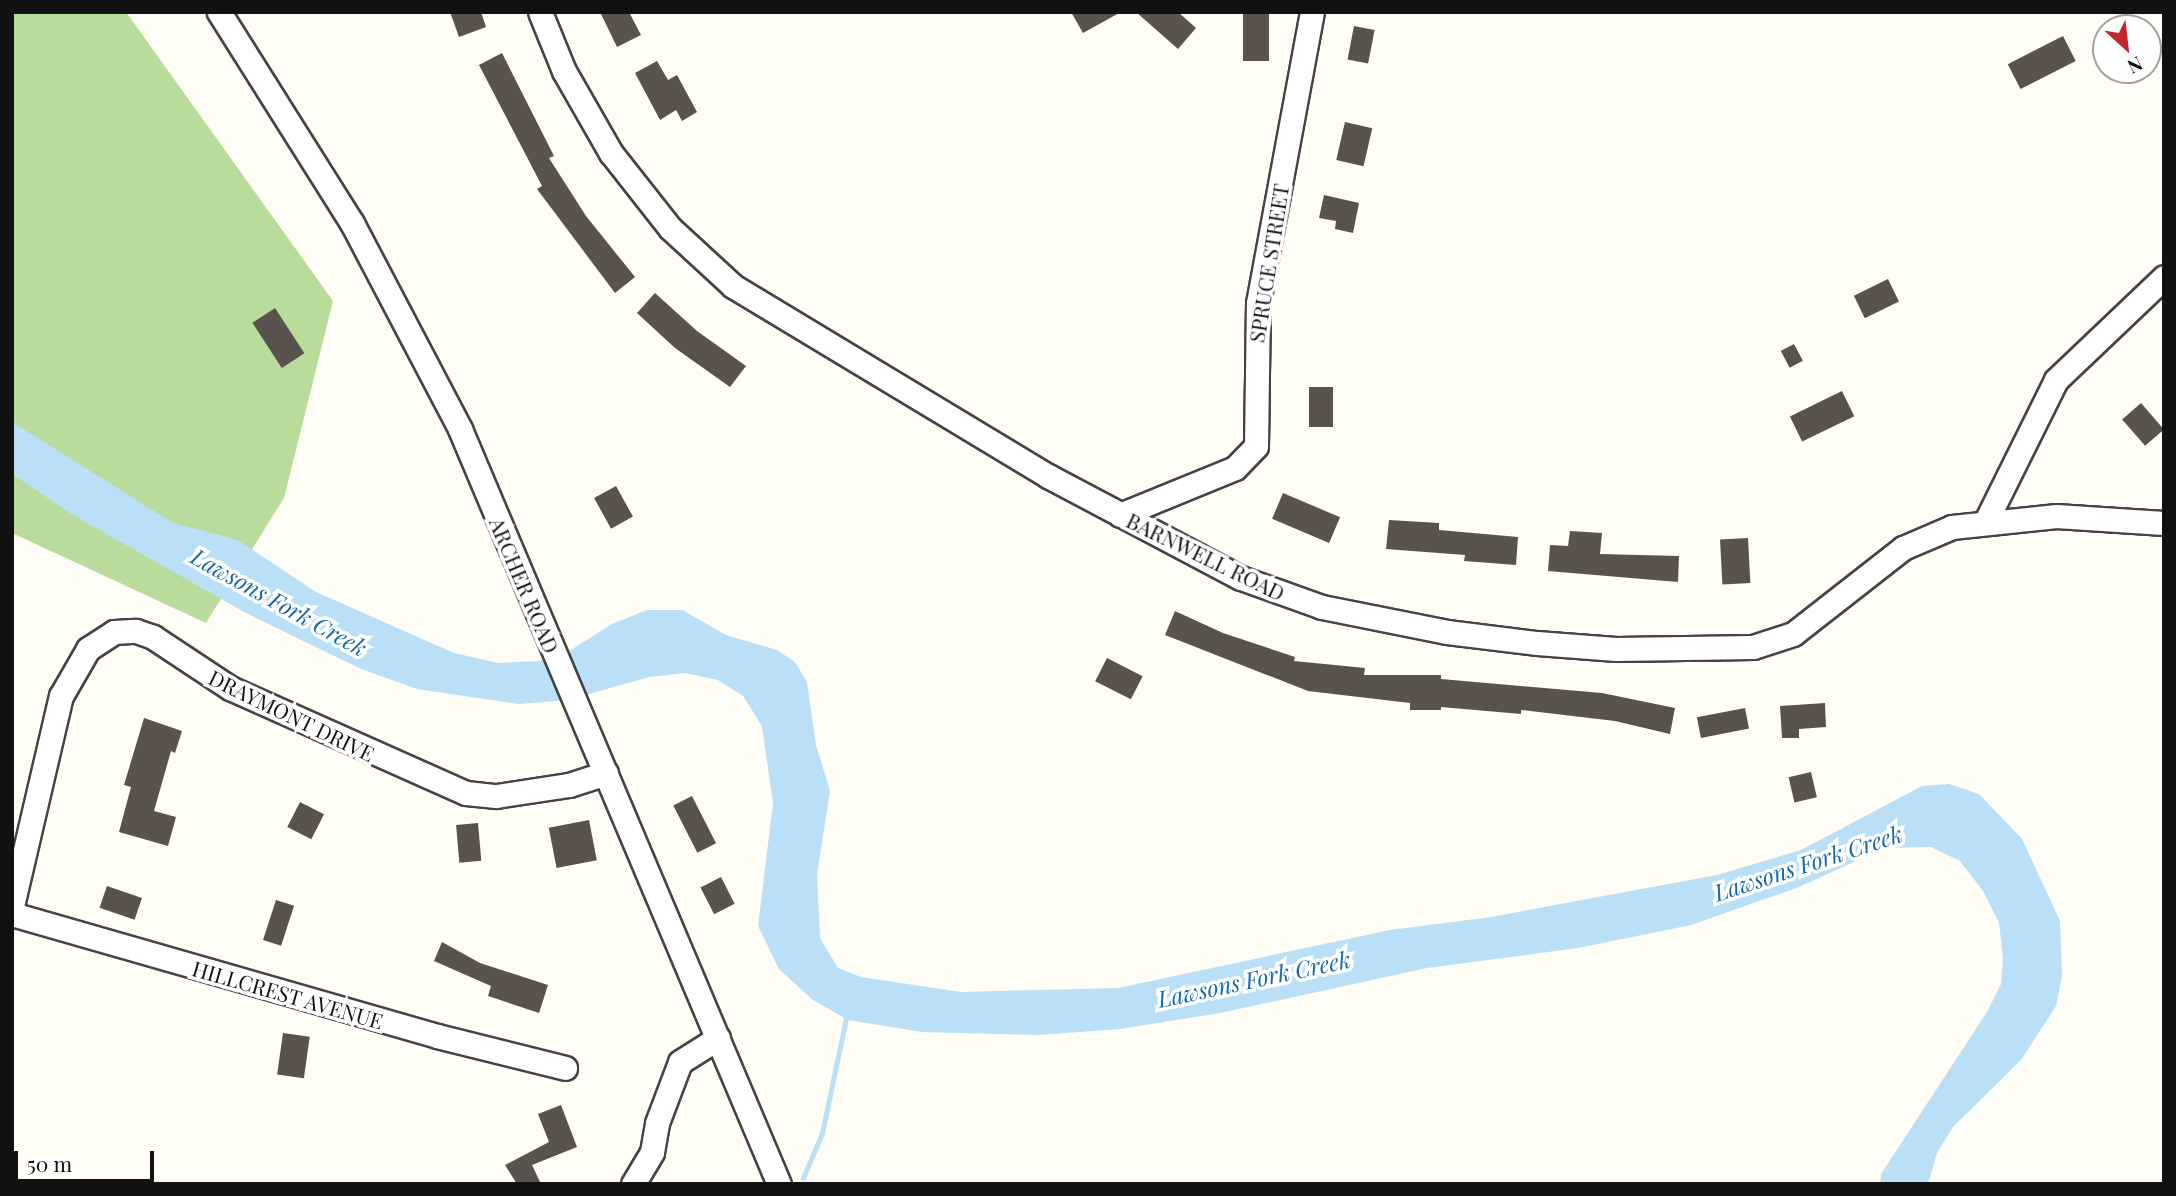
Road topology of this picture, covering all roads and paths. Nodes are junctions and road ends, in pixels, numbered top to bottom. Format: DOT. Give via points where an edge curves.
graph roads {
  1 [pos="219,12"];
  2 [pos="540,12"];
  3 [pos="1312,12"];
  4 [pos="2164,277"];
  5 [pos="1120,515"];
  6 [pos="1986,521"];
  7 [pos="2164,523"];
  8 [pos="606,773"];
  9 [pos="12,906"];
  10 [pos="12,914"];
  11 [pos="718,1038"];
  12 [pos="565,1068"];
  13 [pos="633,1184"];
  14 [pos="779,1184"];
  1 -- 8 [label="street, ARCHER ROAD" via="352,223 408,324 460,429"];
  2 -- 5 [label="street, BARNWELL ROAD" via="564,71 611,153 670,228 711,268 776,316"];
  3 -- 5 [label="street, SPRUCE STREET" via="1258,303 1256,446 1235,468"];
  4 -- 6 [label="street" via="2056,380"];
  5 -- 6 [label="street, BARNWELL ROAD" via="1241,578 1322,607 1447,632 1537,643 1720,650 1763,645 1793,634 1903,548 1940,531"];
  6 -- 7 [label="street, BARNWELL ROAD" via="2056,516"];
  8 -- 9 [label="street, DRAYMONT DRIVE" via="569,785 496,796 466,793 230,688 153,637 136,631 114,632 88,649 61,696"];
  8 -- 11 [label="street, ARCHER ROAD"];
  10 -- 12 [label="street, HILLCREST AVENUE" via="437,1036"];
  11 -- 13 [label="street" via="680,1062 657,1123 652,1152"];
  11 -- 14 [label="street, ARCHER ROAD"];
}
